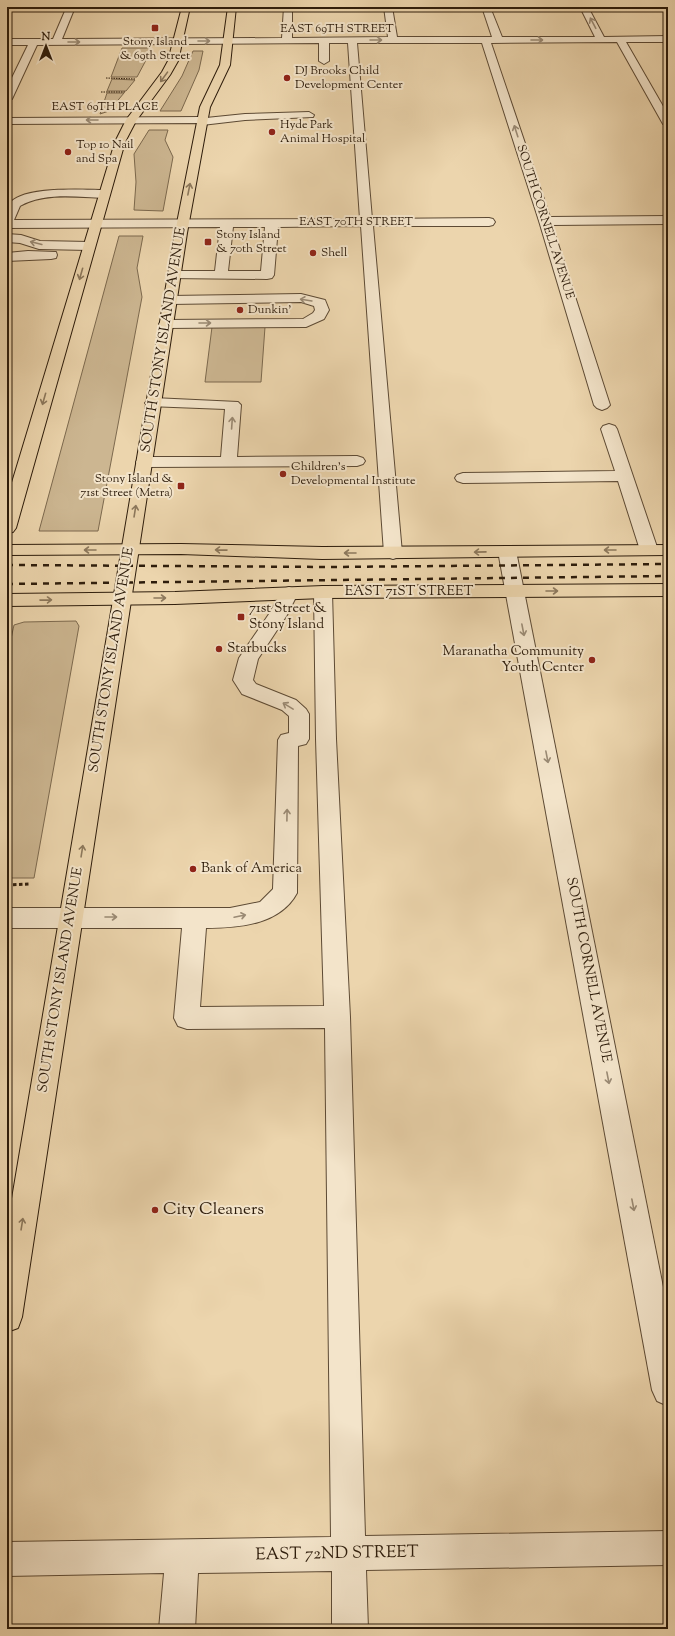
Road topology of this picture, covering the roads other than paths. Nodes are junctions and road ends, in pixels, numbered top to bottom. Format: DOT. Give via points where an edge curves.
graph roads {
  1 [pos="24,7"];
  2 [pos="186,7"];
  3 [pos="232,7"];
  4 [pos="288,7"];
  5 [pos="388,7"];
  6 [pos="486,7"];
  7 [pos="584,7"];
  8 [pos="7,8"];
  9 [pos="601,39"];
  10 [pos="620,39"];
  11 [pos="668,39"];
  12 [pos="352,40"];
  13 [pos="393,40"];
  14 [pos="486,40"];
  15 [pos="498,40"];
  16 [pos="178,41"];
  17 [pos="228,41"];
  18 [pos="287,41"];
  19 [pos="324,41"];
  20 [pos="7,42"];
  21 [pos="34,42"];
  22 [pos="56,42"];
  23 [pos="322,58"];
  24 [pos="12,78"];
  25 [pos="7,99"];
  26 [pos="309,115"];
  27 [pos="131,120"];
  28 [pos="7,121"];
  29 [pos="202,121"];
  30 [pos="668,124"];
  31 [pos="104,194"];
  32 [pos="668,220"];
  33 [pos="545,221"];
  34 [pos="367,222"];
  35 [pos="490,222"];
  36 [pos="7,223"];
  37 [pos="95,223"];
  38 [pos="183,223"];
  39 [pos="227,223"];
  40 [pos="272,223"];
  41 [pos="7,238"];
  42 [pos="88,250"];
  43 [pos="8,257"];
  44 [pos="174,275"];
  45 [pos="220,275"];
  46 [pos="170,300"];
  47 [pos="166,324"];
  48 [pos="153,403"];
  49 [pos="602,405"];
  50 [pos="609,429"];
  51 [pos="357,461"];
  52 [pos="144,462"];
  53 [pos="229,462"];
  54 [pos="625,476"];
  55 [pos="463,478"];
  56 [pos="7,528"];
  57 [pos="7,550"];
  58 [pos="129,550"];
  59 [pos="650,550"];
  60 [pos="668,550"];
  61 [pos="507,551"];
  62 [pos="393,553"];
  63 [pos="668,590"];
  64 [pos="516,591"];
  65 [pos="323,592"];
  66 [pos="289,593"];
  67 [pos="122,598"];
  68 [pos="7,600"];
  69 [pos="72,917"];
  70 [pos="7,918"];
  71 [pos="195,918"];
  72 [pos="337,1017"];
  73 [pos="7,1318"];
  74 [pos="668,1390"];
  75 [pos="668,1548"];
  76 [pos="349,1554"];
  77 [pos="182,1556"];
  78 [pos="7,1559"];
  79 [pos="177,1629"];
  80 [pos="350,1629"];
  1 -- 8 [label="street"];
  1 -- 22 [label="street" via="71,8"];
  2 -- 16 [label="main road"];
  3 -- 17 [label="main road, SOUTH STONY ISLAND AVENUE"];
  4 -- 18 [label="street"];
  5 -- 13 [label="street"];
  6 -- 15 [label="street"];
  9 -- 7 [label="street, one-way"];
  9 -- 10 [label="street, EAST 69TH STREET"];
  15 -- 9 [label="street, EAST 69TH STREET, one-way"];
  10 -- 11 [label="street, EAST 69TH STREET"];
  10 -- 30 [label="street"];
  12 -- 13 [label="street, EAST 69TH STREET, one-way"];
  12 -- 19 [label="street, EAST 69TH STREET"];
  12 -- 34 [label="street"];
  13 -- 14 [label="street, EAST 69TH STREET"];
  14 -- 15 [label="street, EAST 69TH STREET"];
  33 -- 14 [label="street, SOUTH CORNELL AVENUE, one-way"];
  16 -- 17 [label="street, EAST 69TH STREET, one-way"];
  22 -- 16 [label="street, EAST 69TH STREET, one-way"];
  16 -- 27 [label="main road, one-way" via="167,73"];
  17 -- 18 [label="street, EAST 69TH STREET"];
  17 -- 29 [label="main road, SOUTH STONY ISLAND AVENUE" via="225,65 209,96"];
  18 -- 19 [label="street, EAST 69TH STREET"];
  19 -- 23 [label="street"];
  20 -- 21 [label="street, EAST 69TH STREET"];
  21 -- 22 [label="street, EAST 69TH STREET"];
  21 -- 24 [label="street"];
  24 -- 25 [label="street"];
  26 -- 29 [label="street, EAST 69TH PLACE"];
  27 -- 28 [label="street, EAST 69TH PLACE, one-way"];
  27 -- 29 [label="street, EAST 69TH PLACE"];
  27 -- 31 [label="main road" via="120,142"];
  38 -- 29 [label="main road, SOUTH STONY ISLAND AVENUE, one-way"];
  31 -- 36 [label="street" via="51,194 24,199 14,204"];
  31 -- 37 [label="main road"];
  32 -- 33 [label="street"];
  33 -- 49 [label="street, SOUTH CORNELL AVENUE"];
  34 -- 35 [label="street, EAST 70TH STREET"];
  34 -- 40 [label="street, EAST 70TH STREET"];
  34 -- 62 [label="street"];
  36 -- 37 [label="street, EAST 70TH STREET"];
  37 -- 38 [label="street, EAST 70TH STREET"];
  37 -- 42 [label="main road"];
  38 -- 39 [label="street, EAST 70TH STREET"];
  38 -- 44 [label="main road, SOUTH STONY ISLAND AVENUE"];
  39 -- 40 [label="street, EAST 70TH STREET"];
  39 -- 45 [label="street"];
  40 -- 45 [label="street" via="267,275"];
  42 -- 41 [label="street, one-way"];
  42 -- 43 [label="street"];
  42 -- 56 [label="main road, one-way"];
  44 -- 45 [label="street"];
  44 -- 46 [label="main road, SOUTH STONY ISLAND AVENUE"];
  46 -- 47 [label="main road, SOUTH STONY ISLAND AVENUE"];
  47 -- 46 [label="street, one-way" via="306,323 319,316 322,310 320,303 302,298"];
  47 -- 48 [label="main road, SOUTH STONY ISLAND AVENUE"];
  48 -- 52 [label="main road, SOUTH STONY ISLAND AVENUE"];
  53 -- 48 [label="street, one-way" via="233,405"];
  50 -- 54 [label="street"];
  51 -- 53 [label="street"];
  52 -- 53 [label="street"];
  58 -- 52 [label="main road, SOUTH STONY ISLAND AVENUE, one-way"];
  54 -- 55 [label="street"];
  54 -- 59 [label="street"];
  58 -- 57 [label="main road, one-way"];
  62 -- 58 [label="main road, one-way"];
  58 -- 67 [label="main road, SOUTH STONY ISLAND AVENUE"];
  59 -- 60 [label="main road"];
  59 -- 61 [label="main road, one-way"];
  61 -- 62 [label="main road, one-way"];
  61 -- 64 [label="street, SOUTH CORNELL AVENUE"];
  64 -- 63 [label="main road, EAST 71ST STREET, one-way"];
  64 -- 65 [label="main road, EAST 71ST STREET"];
  64 -- 74 [label="street, SOUTH CORNELL AVENUE, one-way"];
  65 -- 66 [label="main road, EAST 71ST STREET"];
  65 -- 72 [label="street"];
  67 -- 66 [label="main road, EAST 71ST STREET, one-way"];
  71 -- 66 [label="street, one-way" via="230,918 267,910 285,893 294,739 299,714 289,705 249,689 243,680 249,658 278,615"];
  68 -- 67 [label="main road, EAST 71ST STREET, one-way"];
  69 -- 67 [label="main road, SOUTH STONY ISLAND AVENUE, one-way"];
  69 -- 70 [label="street"];
  69 -- 71 [label="street, one-way"];
  73 -- 69 [label="main road, SOUTH STONY ISLAND AVENUE, one-way"];
  71 -- 72 [label="street" via="187,1018"];
  72 -- 76 [label="street"];
  75 -- 76 [label="street, EAST 72ND STREET"];
  76 -- 77 [label="street, EAST 72ND STREET"];
  76 -- 80 [label="street"];
  77 -- 78 [label="street, EAST 72ND STREET"];
  77 -- 79 [label="street"];
}
